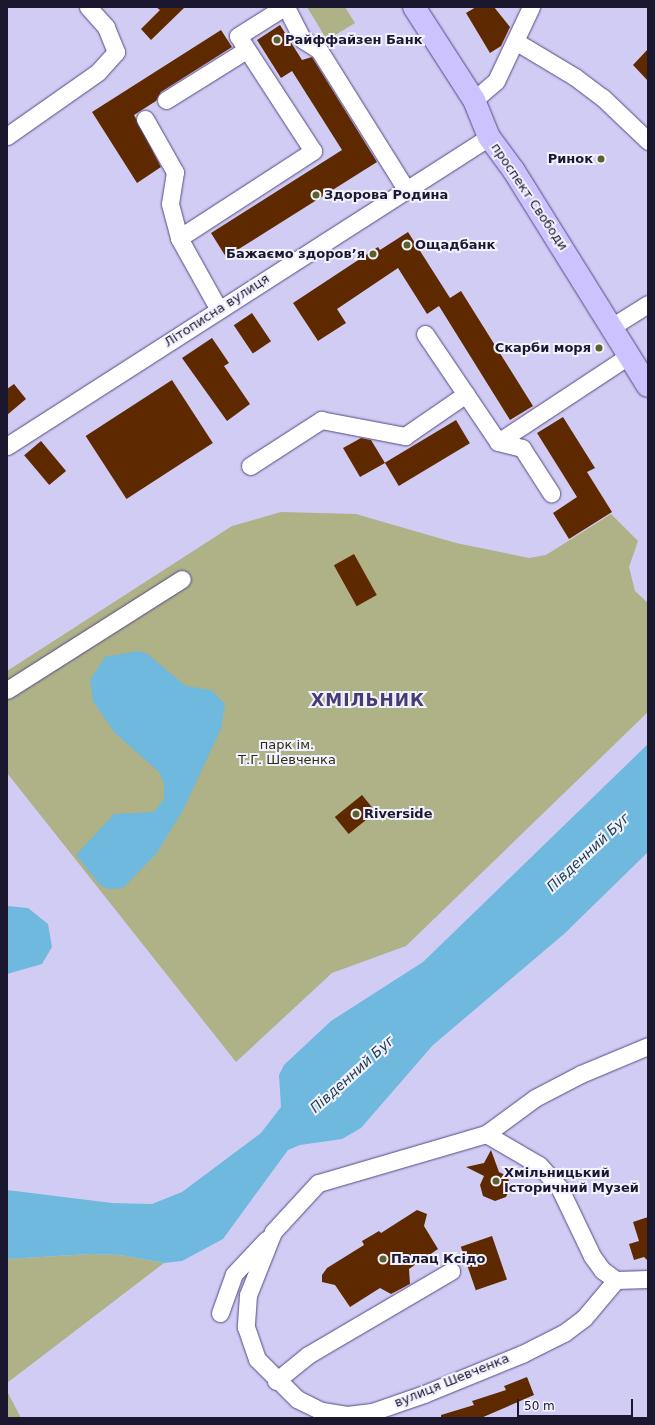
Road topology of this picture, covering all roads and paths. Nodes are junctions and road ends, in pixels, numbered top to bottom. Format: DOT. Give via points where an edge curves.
graph roads {
  1 [pos="88,7"];
  2 [pos="285,7"];
  3 [pos="414,7"];
  4 [pos="531,7"];
  5 [pos="515,41"];
  6 [pos="246,50"];
  7 [pos="166,100"];
  8 [pos="474,100"];
  9 [pos="145,119"];
  10 [pos="7,136"];
  11 [pos="489,137"];
  12 [pos="648,141"];
  13 [pos="406,189"];
  14 [pos="179,238"];
  15 [pos="648,304"];
  16 [pos="219,310"];
  17 [pos="612,326"];
  18 [pos="425,334"];
  19 [pos="630,355"];
  20 [pos="648,386"];
  21 [pos="466,394"];
  22 [pos="498,442"];
  23 [pos="7,446"];
  24 [pos="250,466"];
  25 [pos="551,493"];
  26 [pos="182,579"];
  27 [pos="7,690"];
  28 [pos="648,1046"];
  29 [pos="486,1134"];
  30 [pos="273,1232"];
  31 [pos="451,1271"];
  32 [pos="648,1279"];
  33 [pos="616,1280"];
  34 [pos="220,1313"];
  35 [pos="276,1381"];
  36 [pos="344,1417"];
  1 -- 10 [label="street" via="106,27 116,52 98,72"];
  2 -- 6 [label="street" via="238,36"];
  2 -- 13 [label="street" via="302,39 319,50"];
  3 -- 8 [label="main road, проспект Свободи"];
  4 -- 5 [label="street"];
  5 -- 8 [label="street" via="496,81"];
  5 -- 12 [label="street" via="575,77 602,97"];
  6 -- 7 [label="street"];
  6 -- 14 [label="street" via="313,151"];
  8 -- 11 [label="main road, проспект Свободи"];
  9 -- 14 [label="street" via="174,172 170,204"];
  11 -- 13 [label="street, Літописна вулиця"];
  11 -- 17 [label="main road, проспект Свободи" via="514,171"];
  13 -- 16 [label="street, Літописна вулиця"];
  14 -- 16 [label="street"];
  15 -- 17 [label="street"];
  16 -- 23 [label="street, Літописна вулиця"];
  17 -- 19 [label="main road, проспект Свободи"];
  18 -- 21 [label="street"];
  19 -- 20 [label="main road, проспект Свободи"];
  19 -- 22 [label="street"];
  21 -- 22 [label="street"];
  21 -- 24 [label="street" via="405,436 321,420"];
  22 -- 25 [label="street" via="522,448"];
  26 -- 27 [label="street"];
  28 -- 29 [label="street" via="581,1074 535,1098"];
  29 -- 30 [label="street, вулиця Шевченка" via="318,1183"];
  29 -- 33 [label="street" via="539,1165 559,1187 592,1256 602,1270"];
  30 -- 34 [label="street" via="234,1274"];
  30 -- 35 [label="street, вулиця Шевченка" via="248,1295 246,1327 257,1359"];
  31 -- 35 [label="street" via="308,1355"];
  32 -- 33 [label="street"];
  33 -- 36 [label="street, вулиця Шевченка" via="584,1318 564,1334 424,1394 372,1412"];
  35 -- 36 [label="street, вулиця Шевченка" via="297,1399 322,1411"];
}
